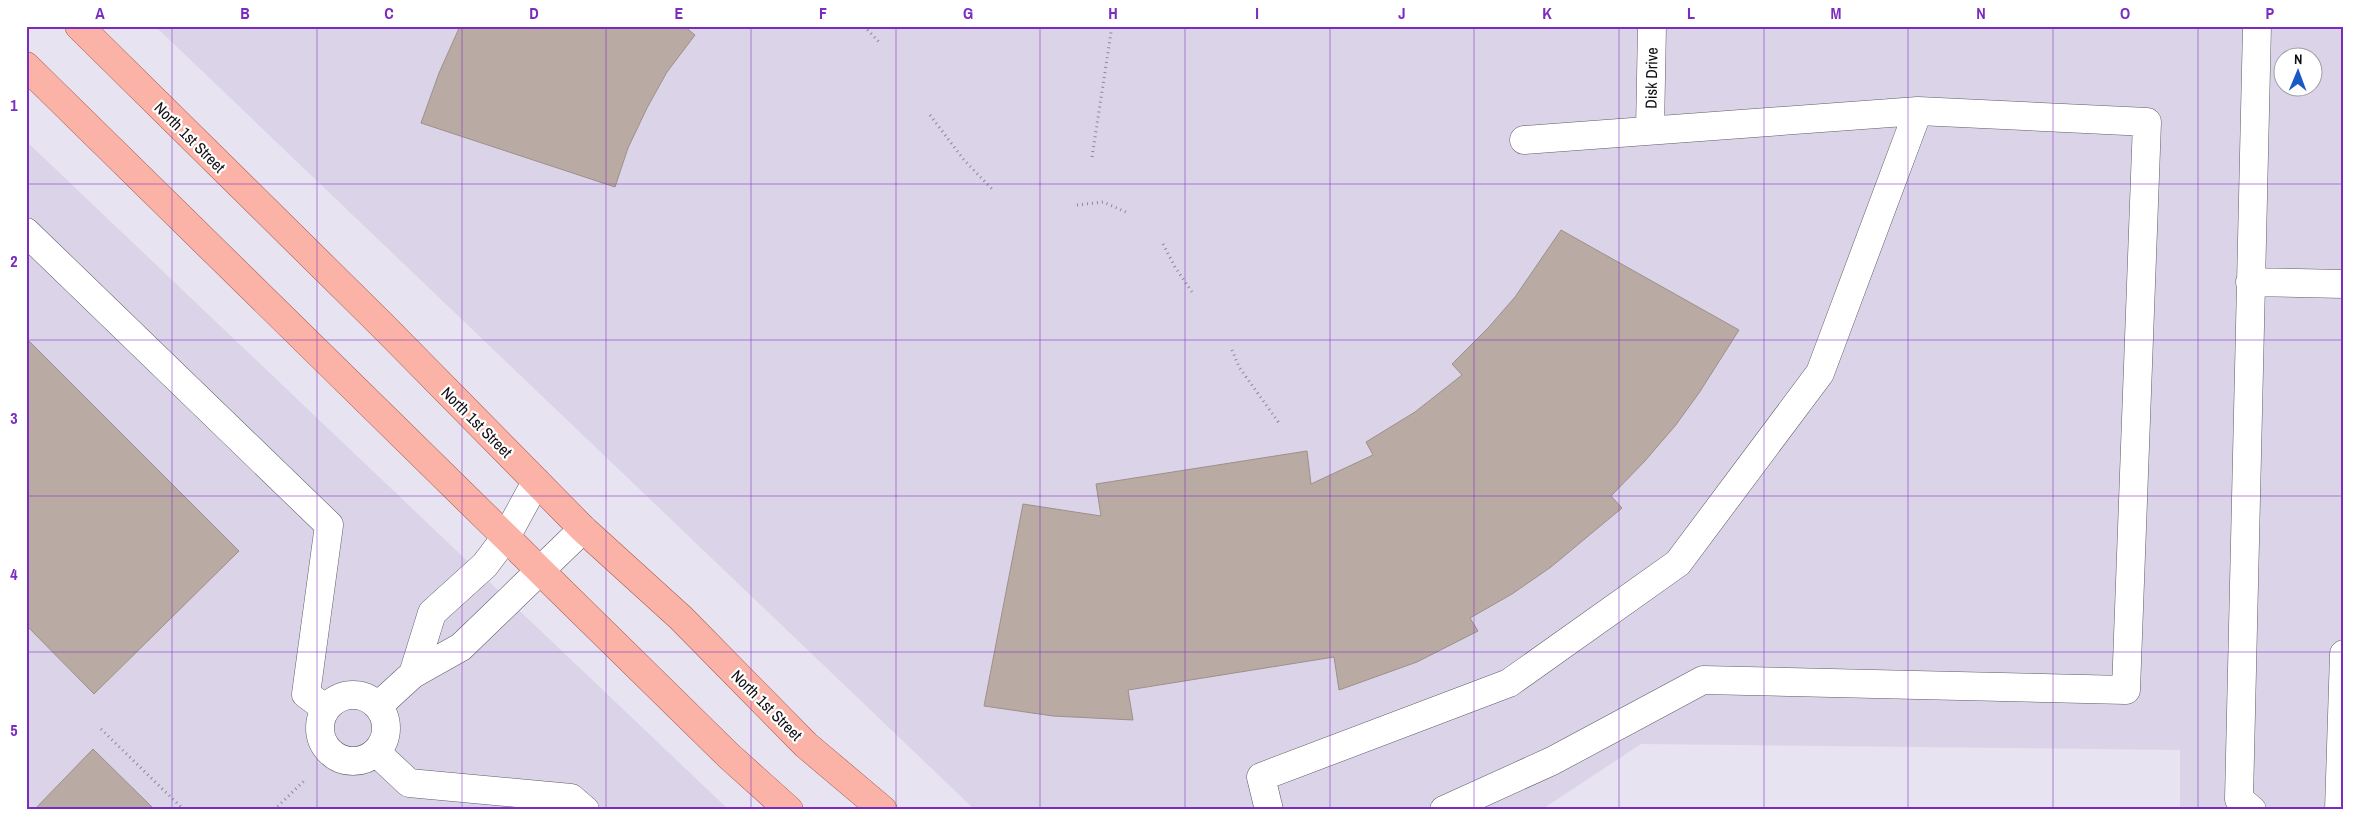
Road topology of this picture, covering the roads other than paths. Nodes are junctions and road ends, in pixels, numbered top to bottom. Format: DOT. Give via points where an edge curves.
graph roads {
  1 [pos="79,26"];
  2 [pos="1652,26"];
  3 [pos="2257,26"];
  4 [pos="26,66"];
  5 [pos="1918,111"];
  6 [pos="1650,130"];
  7 [pos="1524,140"];
  8 [pos="26,232"];
  9 [pos="2250,282"];
  10 [pos="2344,284"];
  11 [pos="536,482"];
  12 [pos="583,529"];
  13 [pos="506,537"];
  14 [pos="541,570"];
  15 [pos="2344,654"];
  16 [pos="413,674"];
  17 [pos="378,706"];
  18 [pos="326,709"];
  19 [pos="376,752"];
  20 [pos="2340,809"];
  21 [pos="2344,809"];
  22 [pos="586,810"];
  23 [pos="789,810"];
  24 [pos="883,810"];
  25 [pos="1269,810"];
  26 [pos="1444,810"];
  27 [pos="2252,810"];
  1 -- 11 [label="main road, North 1st Street"];
  2 -- 6 [label="street, Disk Drive"];
  3 -- 9 [label="street"];
  4 -- 13 [label="main road"];
  5 -- 6 [label="street"];
  5 -- 25 [label="street" via="1820,373 1678,563 1509,682 1261,777"];
  5 -- 26 [label="street" via="2147,122 2126,690 1703,680 1552,761"];
  6 -- 7 [label="street"];
  8 -- 18 [label="street" via="328,525 306,694"];
  9 -- 10 [label="street"];
  9 -- 27 [label="street" via="2239,799"];
  11 -- 12 [label="main road, North 1st Street"];
  11 -- 13 [label="street"];
  12 -- 14 [label="street"];
  12 -- 24 [label="main road, North 1st Street" via="681,618 806,745"];
  13 -- 14 [label="main road"];
  13 -- 16 [label="street" via="484,565 432,613"];
  14 -- 16 [label="street" via="461,647"];
  14 -- 23 [label="main road" via="729,756"];
  15 -- 20 [label="street"];
  16 -- 17 [label="street"];
  17 -- 18 [label="street" via="361,695 351,694 332,701"];
  17 -- 19 [label="street" via="384,714 386,734"];
  18 -- 19 [label="street" via="320,724 322,740 336,756 357,761"];
  19 -- 22 [label="street" via="409,784 571,798"];
  20 -- 21 [label="street"];
}
